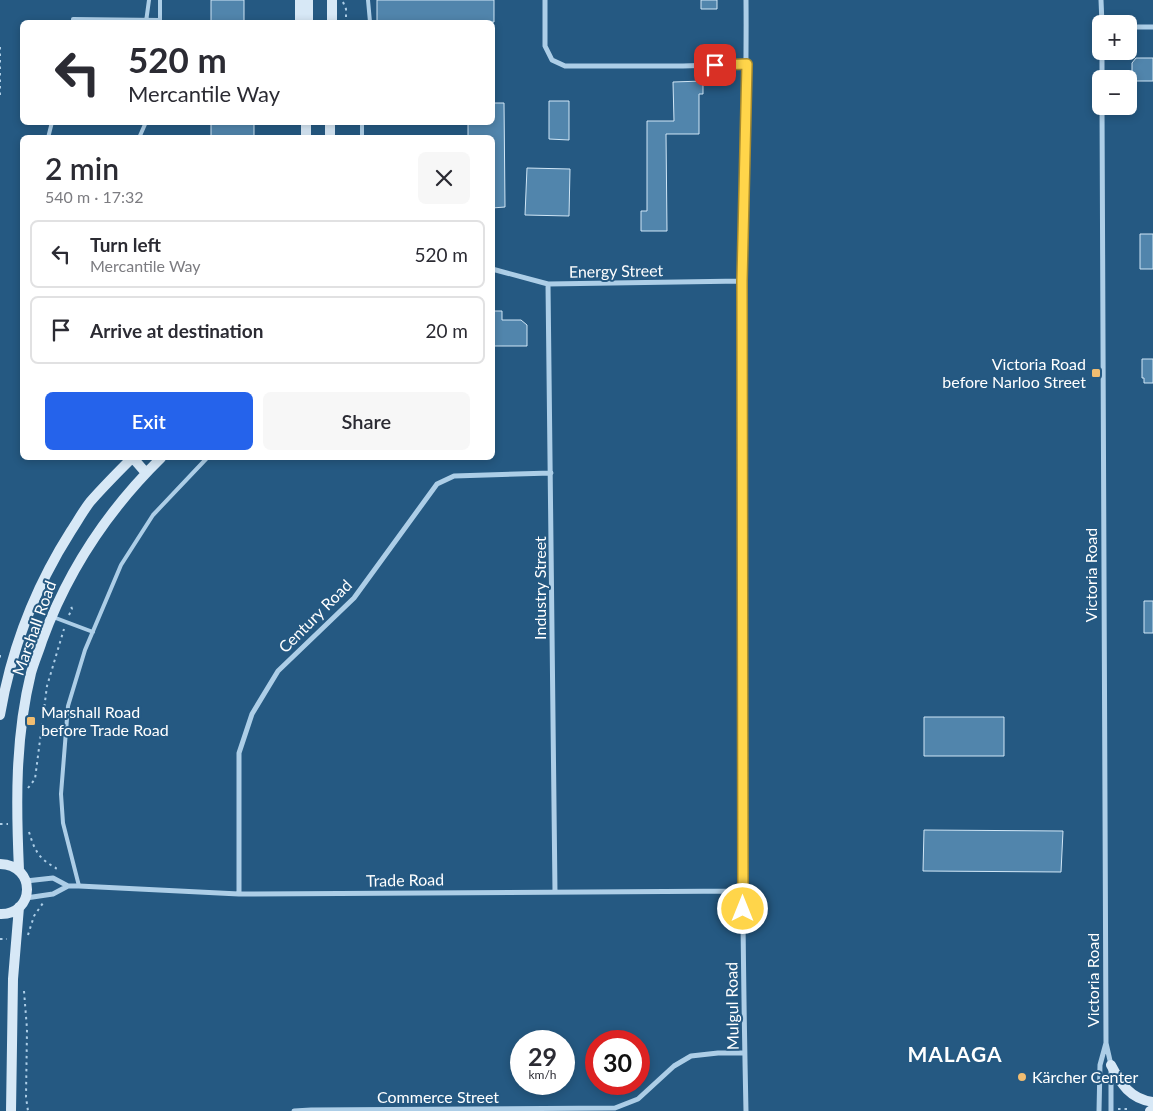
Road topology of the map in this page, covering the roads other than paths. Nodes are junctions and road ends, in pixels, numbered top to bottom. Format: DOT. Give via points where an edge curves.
graph roads {
  1 [pos="149,0"];
  2 [pos="160,0"];
  3 [pos="300,0"];
  4 [pos="308,0"];
  5 [pos="332,0"];
  6 [pos="368,0"];
  7 [pos="545,0"];
  8 [pos="746,0"];
  9 [pos="1102,0"];
  10 [pos="1102,15"];
  11 [pos="73,20"];
  12 [pos="122,20"];
  13 [pos="146,20"];
  14 [pos="160,20"];
  15 [pos="300,20"];
  16 [pos="308,20"];
  17 [pos="332,20"];
  18 [pos="370,20"];
  19 [pos="1137,28"];
  20 [pos="1153,28"];
  21 [pos="747,64"];
  22 [pos="1102,115"];
  23 [pos="495,270"];
  24 [pos="742,281"];
  25 [pos="548,284"];
  26 [pos="130,460"];
  27 [pos="134,460"];
  28 [pos="159,460"];
  29 [pos="205,460"];
  30 [pos="146,472"];
  31 [pos="551,473"];
  32 [pos="51,617"];
  33 [pos="93,632"];
  34 [pos="0,715"];
  35 [pos="0,864"];
  36 [pos="19,870"];
  37 [pos="26,881"];
  38 [pos="68,886"];
  39 [pos="79,886"];
  40 [pos="743,891"];
  41 [pos="555,892"];
  42 [pos="239,894"];
  43 [pos="26,898"];
  44 [pos="19,907"];
  45 [pos="0,914"];
  46 [pos="1106,1043"];
  47 [pos="744,1053"];
  48 [pos="1111,1065"];
  49 [pos="1153,1102"];
  50 [pos="11,1109"];
  51 [pos="294,1111"];
  52 [pos="746,1111"];
  53 [pos="1099,1111"];
  54 [pos="1111,1111"];
  1 -- 13 [label="lane"];
  2 -- 14 [label="lane"];
  3 -- 15 [label="main road"];
  4 -- 16 [label="main road"];
  5 -- 17 [label="main road"];
  6 -- 18 [label="lane"];
  7 -- 21 [label="street" via="545,46 552,60 565,66"];
  8 -- 21 [label="street, Mulgul Road"];
  9 -- 10 [label="street"];
  11 -- 12 [label="lane"];
  19 -- 20 [label="street"];
  21 -- 24 [label="street, Mulgul Road"];
  22 -- 46 [label="street, Victoria Road"];
  23 -- 25 [label="street, Energy Street"];
  24 -- 25 [label="street, Energy Street"];
  24 -- 40 [label="street, Mulgul Road"];
  25 -- 31 [label="street, Industry Street"];
  26 -- 34 [label="main road, Marshall Road" via="89,504 44,576 12,663"];
  27 -- 30 [label="main road"];
  28 -- 30 [label="main road, Marshall Road"];
  29 -- 33 [label="lane" via="148,524 121,565"];
  30 -- 32 [label="main road, Marshall Road" via="109,517 76,566"];
  31 -- 41 [label="street, Industry Street"];
  31 -- 42 [label="street, Century Road" via="454,476 437,484 354,598 278,671 252,714 239,753"];
  32 -- 33 [label="lane"];
  32 -- 36 [label="main road, Marshall Road" via="31,672 22,722 17,783"];
  33 -- 39 [label="lane" via="68,706 61,794 64,823"];
  35 -- 36 [label="main road"];
  36 -- 37 [label="main road"];
  37 -- 38 [label="street, Trade Road" via="53,878"];
  37 -- 43 [label="main road"];
  38 -- 39 [label="street, Trade Road"];
  38 -- 43 [label="street, Trade Road" via="53,894"];
  39 -- 42 [label="street, Trade Road"];
  40 -- 41 [label="street, Trade Road"];
  40 -- 47 [label="street, Mulgul Road"];
  41 -- 42 [label="street, Trade Road"];
  43 -- 44 [label="main road"];
  44 -- 45 [label="main road"];
  44 -- 50 [label="main road" via="13,979"];
  46 -- 48 [label="street, Victoria Road"];
  46 -- 53 [label="street, Victoria Road" via="1100,1065"];
  47 -- 51 [label="street, Commerce Street" via="691,1056 674,1066 638,1099 615,1108"];
  47 -- 52 [label="street, Mulgul Road"];
  48 -- 49 [label="main road" via="1126,1091"];
  48 -- 54 [label="street, Victoria Road"];
}
